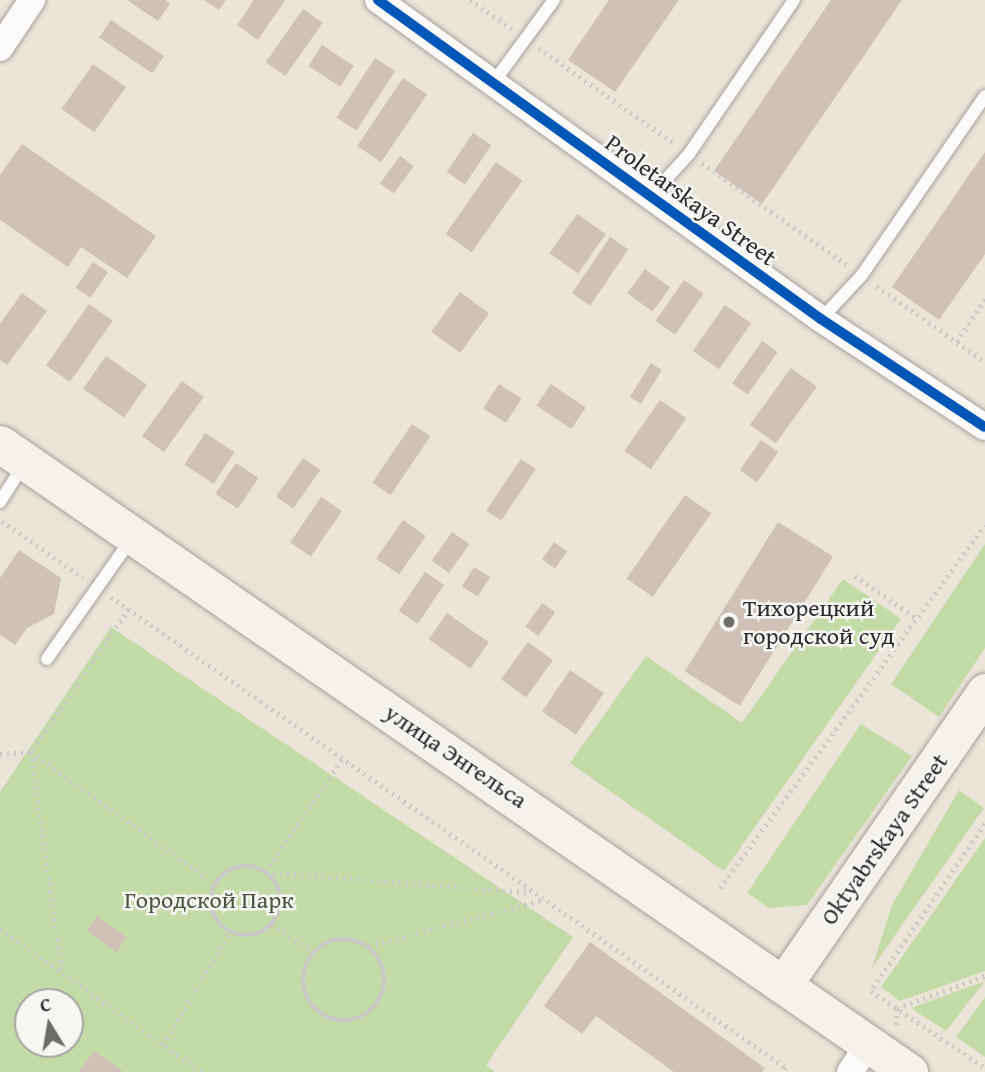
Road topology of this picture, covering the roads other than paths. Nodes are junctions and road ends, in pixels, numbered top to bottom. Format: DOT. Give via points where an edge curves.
graph roads {
  1 [pos="32,0"];
  2 [pos="378,0"];
  3 [pos="554,0"];
  4 [pos="794,0"];
  5 [pos="0,48"];
  6 [pos="493,83"];
  7 [pos="985,96"];
  8 [pos="650,197"];
  9 [pos="821,319"];
  10 [pos="985,426"];
  11 [pos="13,453"];
  12 [pos="0,502"];
  13 [pos="134,535"];
  14 [pos="47,659"];
  15 [pos="985,692"];
  16 [pos="783,985"];
  17 [pos="860,1058"];
  18 [pos="909,1072"];
  1 -- 5 [label="street"];
  2 -- 6 [label="street, Proletarskaya Street"];
  3 -- 6 [label="lane"];
  4 -- 8 [label="lane" via="689,154"];
  6 -- 8 [label="street, Proletarskaya Street"];
  7 -- 9 [label="lane" via="862,275"];
  8 -- 9 [label="street, Proletarskaya Street"];
  9 -- 10 [label="street, Proletarskaya Street"];
  11 -- 12 [label="lane"];
  11 -- 13 [label="main road, улица Энгельса"];
  13 -- 14 [label="lane" via="100,590"];
  13 -- 16 [label="main road, улица Энгельса"];
  15 -- 16 [label="main road, Oktyabrskaya Street"];
  16 -- 17 [label="main road, улица Энгельса"];
  17 -- 18 [label="main road, улица Энгельса"];
}
